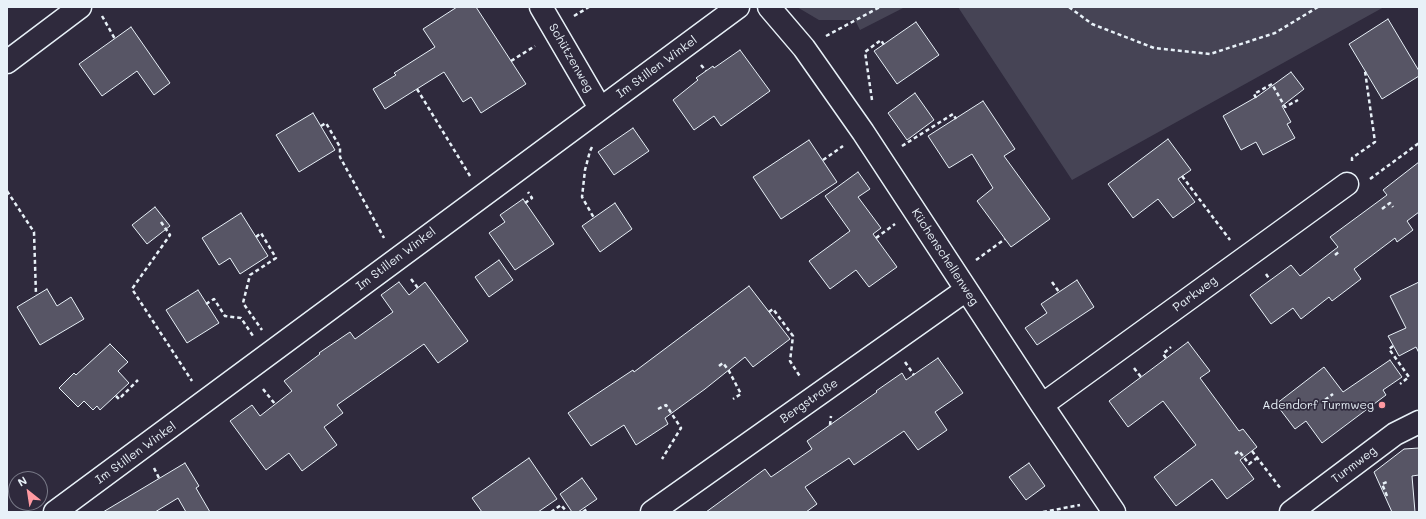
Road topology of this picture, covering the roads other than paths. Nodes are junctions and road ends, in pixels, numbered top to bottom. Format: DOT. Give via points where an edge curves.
graph roads {
  1 [pos="80,7"];
  2 [pos="541,7"];
  3 [pos="738,7"];
  4 [pos="769,7"];
  5 [pos="7,62"];
  6 [pos="600,108"];
  7 [pos="1347,184"];
  8 [pos="961,282"];
  9 [pos="1042,405"];
  10 [pos="1419,422"];
  11 [pos="1293,510"];
  12 [pos="55,512"];
  13 [pos="652,512"];
  14 [pos="1114,512"];
  1 -- 5 [label="street"];
  2 -- 6 [label="street, Schützenweg"];
  3 -- 6 [label="street, Im Stillen Winkel"];
  4 -- 8 [label="street, Küchenschellenweg" via="804,48"];
  6 -- 12 [label="street, Im Stillen Winkel"];
  7 -- 9 [label="street, Parkweg"];
  8 -- 9 [label="street, Küchenschellenweg"];
  8 -- 13 [label="street, Bergstraße" via="814,397"];
  9 -- 14 [label="street, Küchenschellenweg"];
  10 -- 11 [label="street, Turmweg" via="1395,434"];
}
